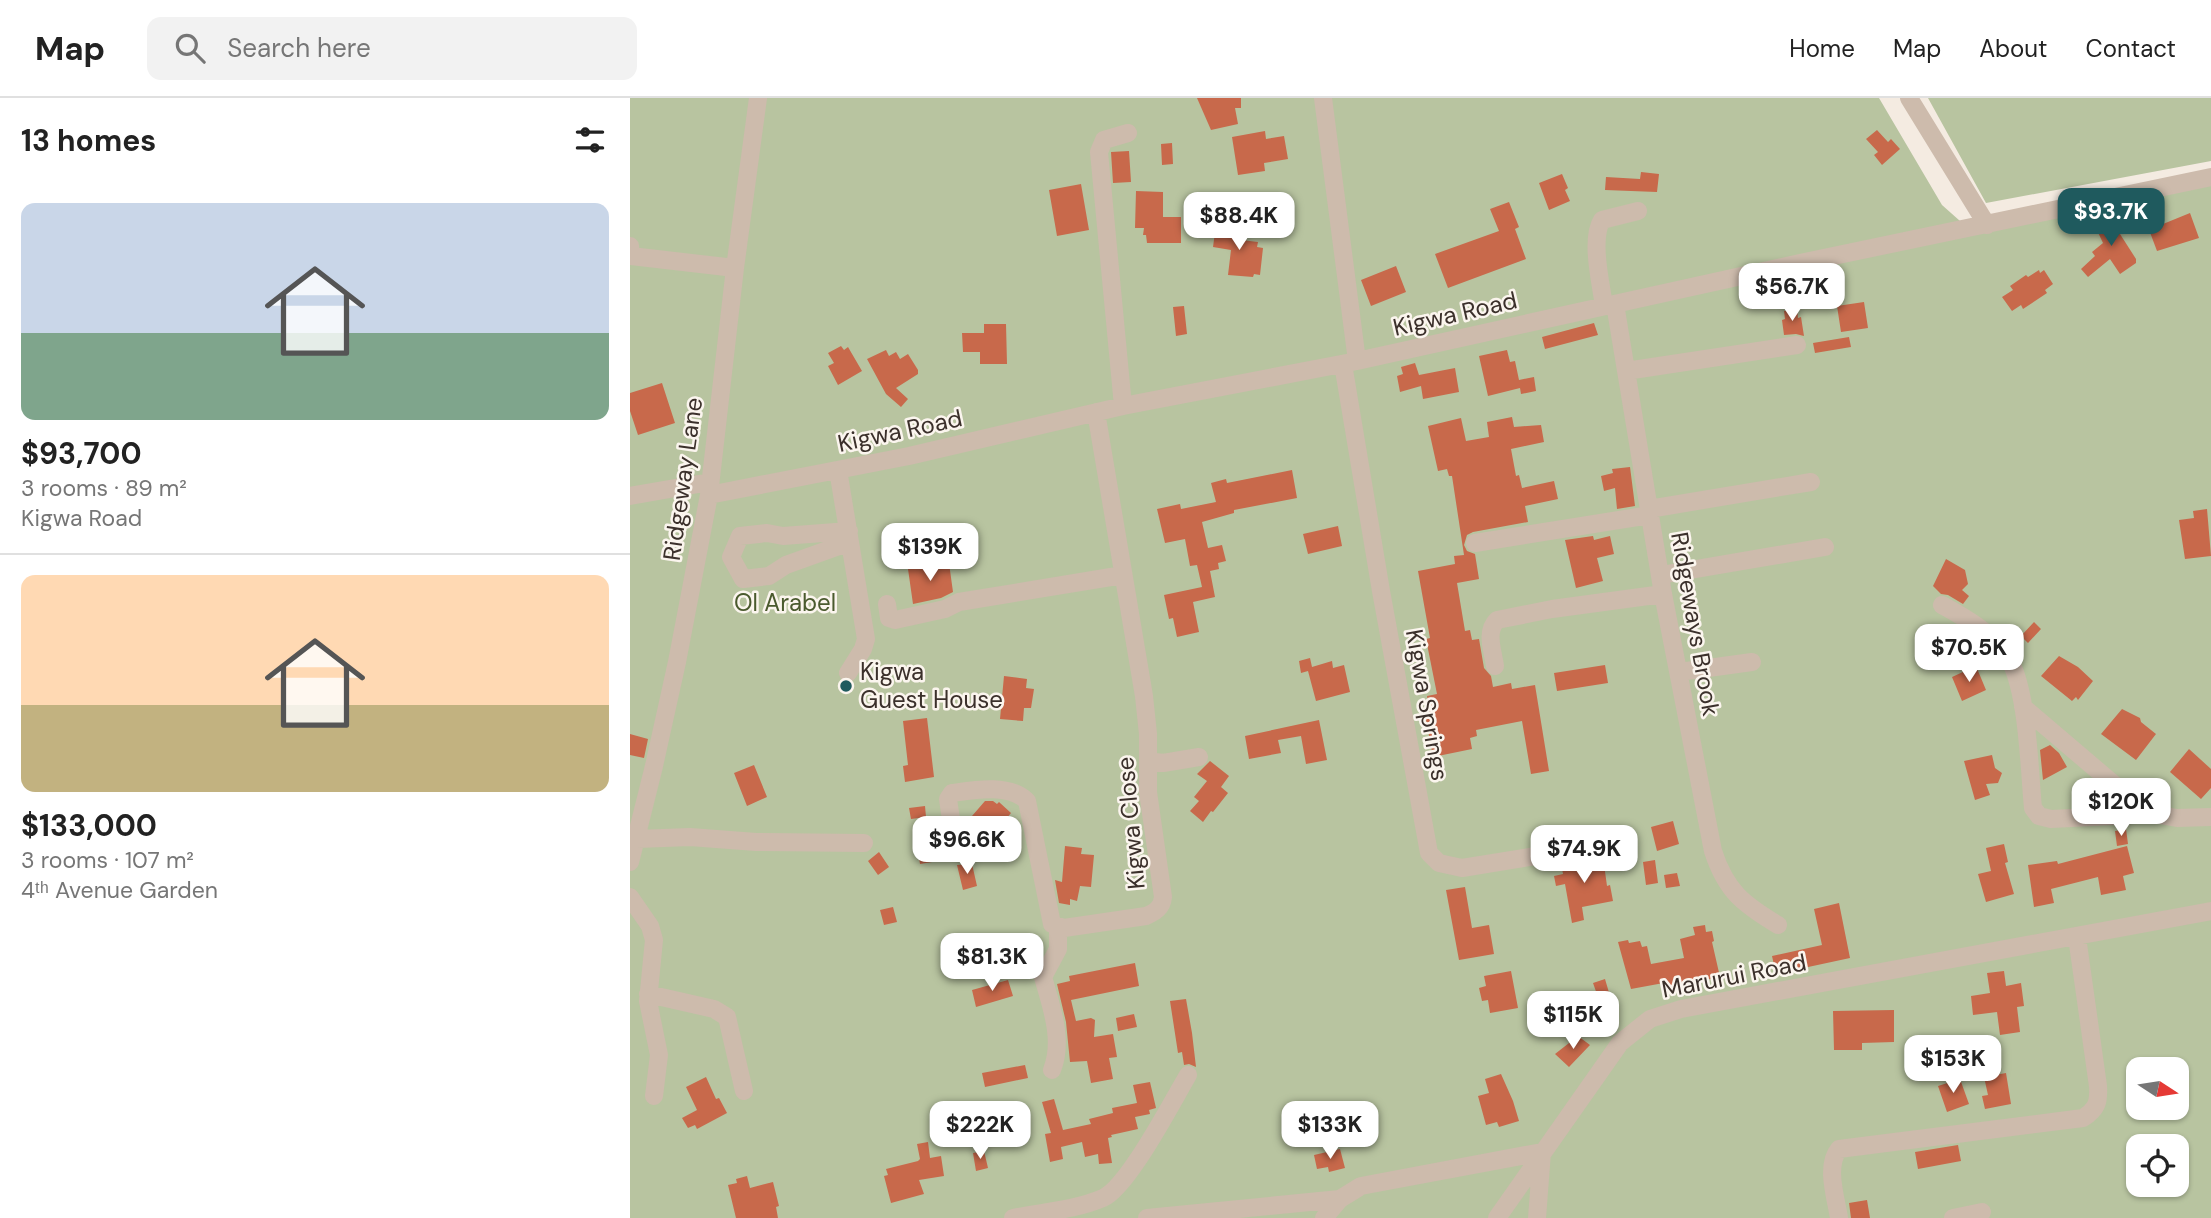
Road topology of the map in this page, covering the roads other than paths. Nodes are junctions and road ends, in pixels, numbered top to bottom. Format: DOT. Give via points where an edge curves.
graph roads {
  1 [pos="758,98"];
  2 [pos="1323,98"];
  3 [pos="1909,98"];
  4 [pos="1128,133"];
  5 [pos="2211,177"];
  6 [pos="1638,211"];
  7 [pos="1987,225"];
  8 [pos="630,254"];
  9 [pos="735,268"];
  10 [pos="1609,305"];
  11 [pos="1797,345"];
  12 [pos="1350,363"];
  13 [pos="1626,371"];
  14 [pos="1123,407"];
  15 [pos="1096,412"];
  16 [pos="838,470"];
  17 [pos="1811,482"];
  18 [pos="710,489"];
  19 [pos="630,496"];
  20 [pos="1650,512"];
  21 [pos="850,537"];
  22 [pos="1475,543"];
  23 [pos="1825,547"];
  24 [pos="1123,575"];
  25 [pos="1661,575"];
  26 [pos="1663,594"];
  27 [pos="887,604"];
  28 [pos="1942,605"];
  29 [pos="1752,662"];
  30 [pos="1495,666"];
  31 [pos="1679,672"];
  32 [pos="848,673"];
  33 [pos="2023,707"];
  34 [pos="1199,757"];
  35 [pos="1149,761"];
  36 [pos="2154,814"];
  37 [pos="2211,817"];
  38 [pos="939,833"];
  39 [pos="636,839"];
  40 [pos="1627,841"];
  41 [pos="864,843"];
  42 [pos="630,862"];
  43 [pos="630,897"];
  44 [pos="2211,911"];
  45 [pos="1778,925"];
  46 [pos="1058,927"];
  47 [pos="2077,937"];
  48 [pos="648,994"];
  49 [pos="1052,1070"];
  50 [pos="1188,1075"];
  51 [pos="744,1091"];
  52 [pos="654,1096"];
  53 [pos="1542,1152"];
  54 [pos="1340,1199"];
  55 [pos="1982,1212"];
  56 [pos="1013,1218"];
  57 [pos="1147,1218"];
  58 [pos="1324,1218"];
  59 [pos="1497,1218"];
  60 [pos="1537,1218"];
  61 [pos="1839,1218"];
  62 [pos="1953,1218"];
  1 -- 9 [label="street, Ridgeway Lane"];
  2 -- 12 [label="street"];
  3 -- 7 [label="street"];
  4 -- 14 [label="street" via="1104,140 1099,152"];
  5 -- 7 [label="street, Kigwa Road"];
  6 -- 10 [label="street, Ridgeways Brook" via="1602,220 1598,226 1597,245"];
  7 -- 10 [label="street, Kigwa Road"];
  8 -- 9 [label="street"];
  9 -- 18 [label="street, Ridgeway Lane"];
  10 -- 12 [label="street, Kigwa Road"];
  10 -- 13 [label="street, Ridgeways Brook"];
  11 -- 13 [label="street"];
  12 -- 14 [label="street, Kigwa Road"];
  12 -- 40 [label="street, Kigwa Springs" via="1381,591 1429,853 1439,863 1462,868"];
  13 -- 20 [label="street, Ridgeways Brook"];
  14 -- 15 [label="street, Kigwa Road"];
  15 -- 16 [label="street, Kigwa Road"];
  15 -- 24 [label="street, Kigwa Close"];
  16 -- 18 [label="street, Kigwa Road"];
  16 -- 21 [label="street"];
  17 -- 20 [label="street"];
  18 -- 19 [label="street, Kigwa Road"];
  18 -- 39 [label="street, Ridgeway Lane"];
  20 -- 22 [label="street"];
  20 -- 25 [label="street, Ridgeways Brook"];
  21 -- 21 [label="street" via="769,576 743,579 731,557 740,536"];
  21 -- 32 [label="street" via="866,639"];
  23 -- 25 [label="street"];
  24 -- 27 [label="street" via="959,602 895,620 889,618"];
  24 -- 35 [label="street, Kigwa Close" via="1144,696"];
  25 -- 26 [label="street, Ridgeways Brook"];
  26 -- 30 [label="street" via="1497,620 1490,633"];
  26 -- 31 [label="street, Ridgeways Brook"];
  28 -- 33 [label="street" via="2006,653 2017,675"];
  29 -- 31 [label="street"];
  31 -- 45 [label="street, Ridgeways Brook" via="1717,863 1740,901"];
  33 -- 36 [label="street"];
  33 -- 36 [label="street" via="2033,808 2039,816"];
  34 -- 35 [label="street"];
  35 -- 46 [label="street, Kigwa Close" via="1148,792 1162,904 1146,916"];
  36 -- 37 [label="street"];
  38 -- 46 [label="street" via="952,826 948,799 952,793 989,788 1023,797 1050,918"];
  39 -- 41 [label="street"];
  39 -- 42 [label="street, Ridgeway Lane"];
  43 -- 48 [label="street" via="654,940"];
  44 -- 47 [label="street, Marurui Road"];
  46 -- 49 [label="street" via="1058,949 1043,977 1055,1018"];
  47 -- 53 [label="street, Marurui Road" via="1650,1019 1620,1043"];
  47 -- 61 [label="street" via="2098,1086 2099,1100 2093,1112 2083,1118 1839,1149 1832,1169"];
  48 -- 51 [label="street" via="714,1009 727,1017"];
  48 -- 52 [label="street" via="659,1055"];
  50 -- 56 [label="street" via="1117,1188 1087,1203"];
  53 -- 54 [label="street" via="1361,1186"];
  53 -- 59 [label="street, Marurui Road"];
  53 -- 60 [label="street"];
  54 -- 57 [label="street"];
  54 -- 58 [label="street"];
  55 -- 62 [label="street"];
}
